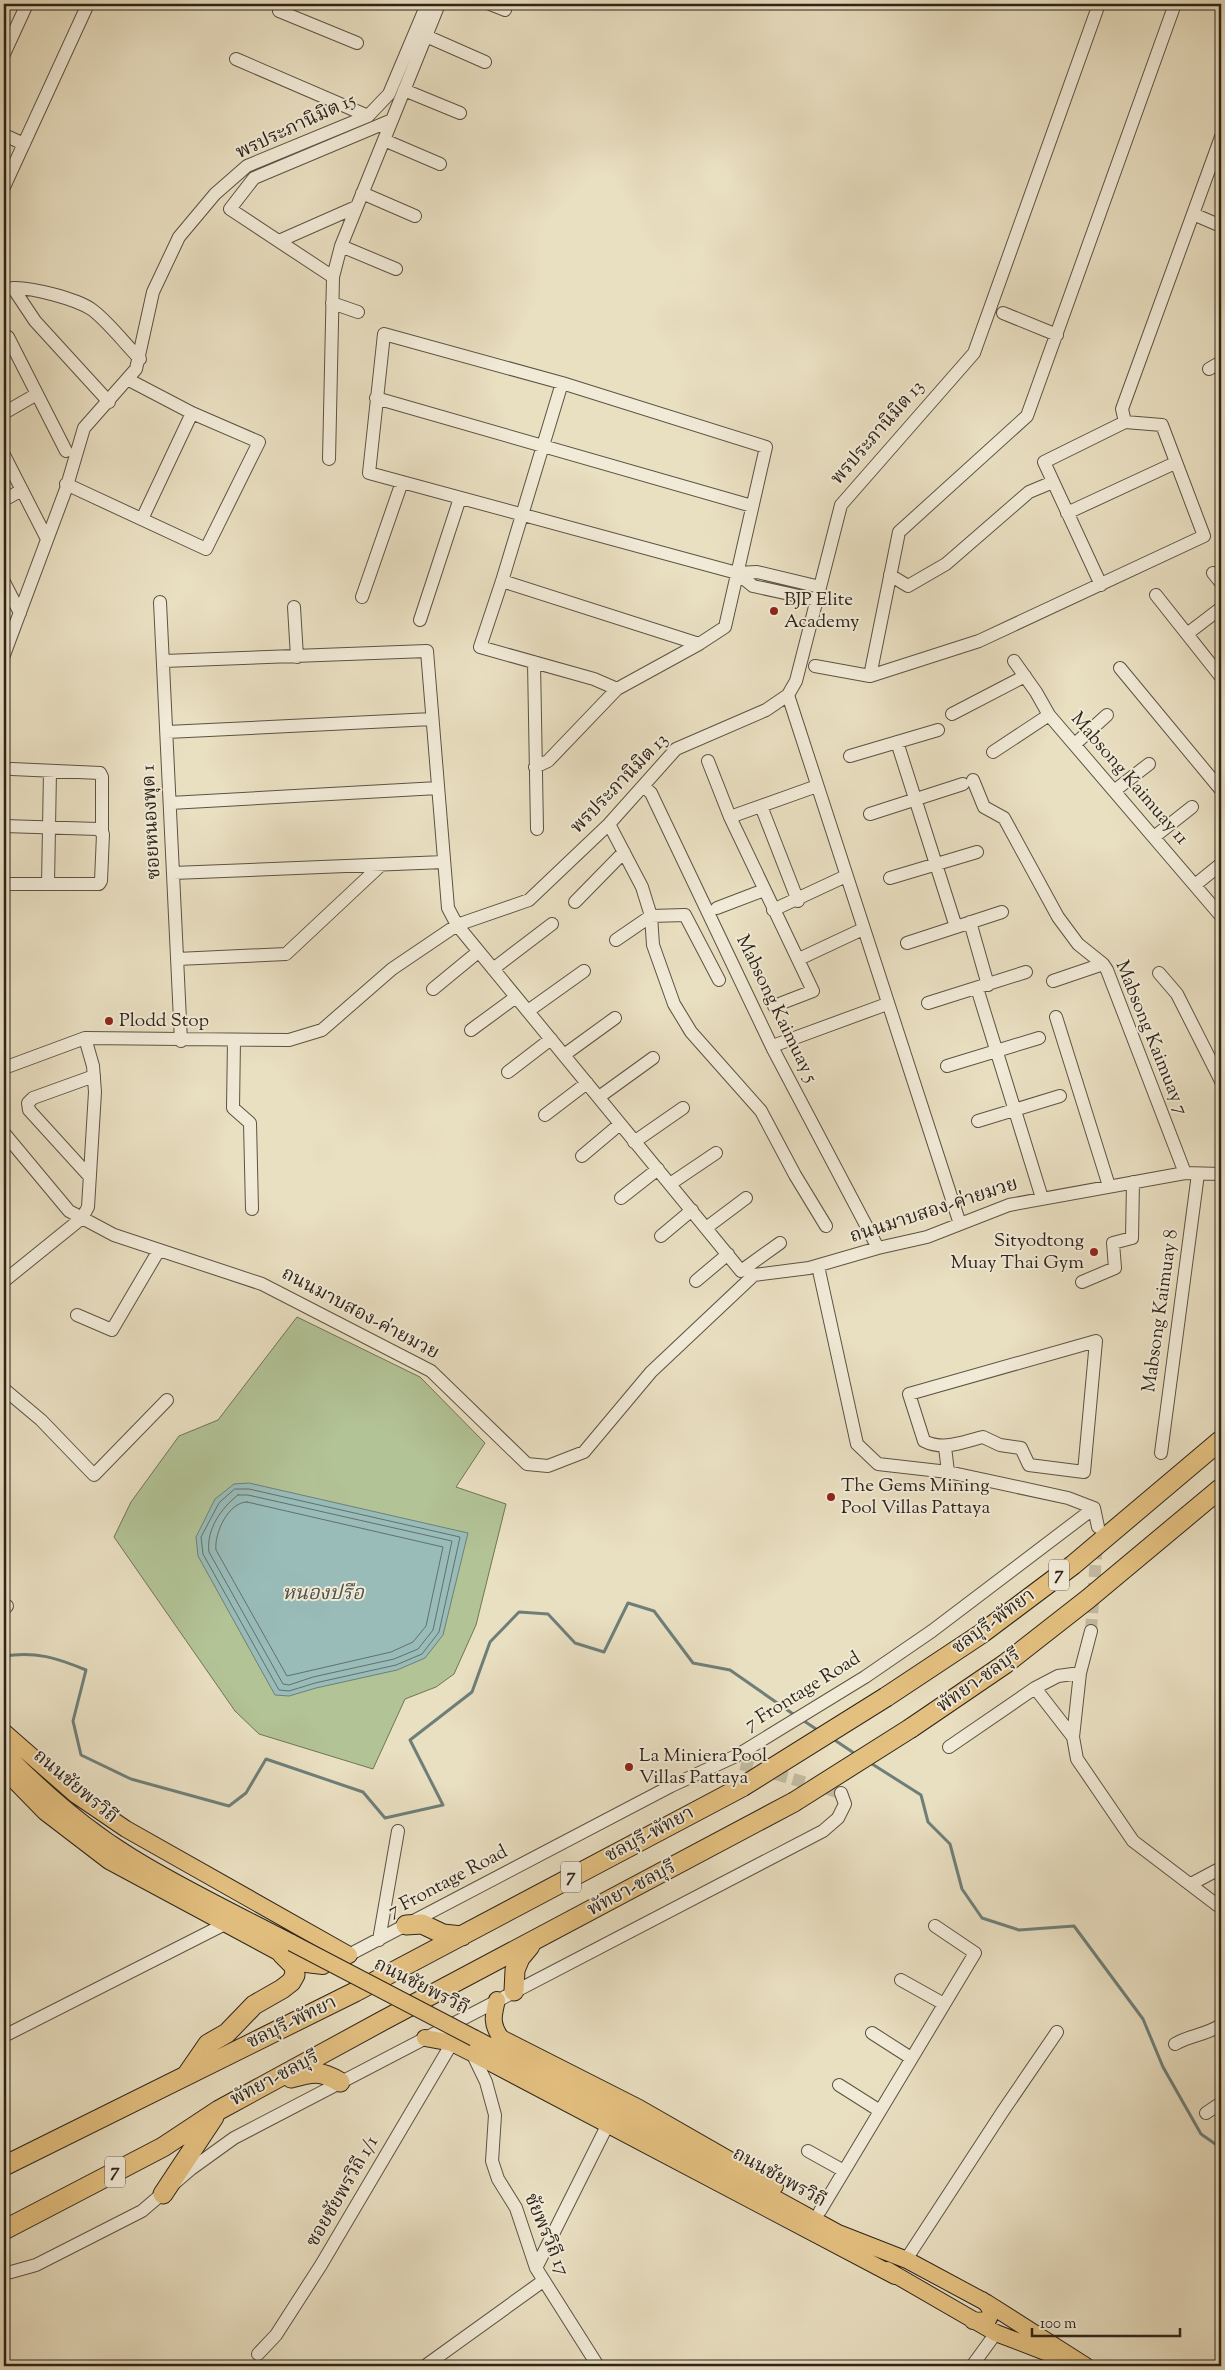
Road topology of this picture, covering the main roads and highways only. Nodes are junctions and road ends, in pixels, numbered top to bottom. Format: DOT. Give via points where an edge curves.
graph roads {
  1 [pos="1221,1440"];
  2 [pos="1221,1488"];
  3 [pos="4,1732"];
  4 [pos="4,1752"];
  5 [pos="7,1777"];
  6 [pos="406,1925"];
  7 [pos="462,1936"];
  8 [pos="534,1941"];
  9 [pos="287,1948"];
  10 [pos="349,1955"];
  11 [pos="322,1966"];
  12 [pos="514,1991"];
  13 [pos="497,2000"];
  14 [pos="424,2038"];
  15 [pos="501,2038"];
  16 [pos="473,2045"];
  17 [pos="186,2076"];
  18 [pos="340,2082"];
  19 [pos="265,2085"];
  20 [pos="219,2110"];
  21 [pos="4,2166"];
  22 [pos="164,2194"];
  23 [pos="4,2230"];
  24 [pos="838,2233"];
  25 [pos="895,2276"];
  26 [pos="987,2303"];
  27 [pos="973,2321"];
  28 [pos="1076,2365"];
  1 -- 7 [label="highway, ชลบุรี-พัทยา / 7, bridge" via="1073,1565 981,1634 886,1697 742,1787"];
  2 -- 8 [label="highway, พัทยา-ชลบุรี / 7, bridge" via="1088,1599 1012,1658 912,1728 794,1802"];
  3 -- 10 [label="main road, ถนนชัยพรวิถี" via="76,1795 126,1829"];
  4 -- 9 [label="main road, ถนนชัยพรวิถี" via="78,1820 131,1857"];
  5 -- 9 [label="main road, ถนนชัยพรวิถี" via="45,1812 109,1861 227,1922"];
  6 -- 7 [label="highway" via="422,1924 443,1934"];
  7 -- 17 [label="highway, ชลบุรี-พัทยา / 7"];
  8 -- 12 [label="highway" via="514,1970"];
  8 -- 19 [label="highway, พัทยา-ชลบุรี / 7"];
  9 -- 11 [label="main road, ถนนชัยพรวิถี" via="306,1964"];
  9 -- 16 [label="main road, ถนนชัยพรวิถี, bridge"];
  9 -- 17 [label="highway" via="294,1966 295,1975 291,1982 254,2005 227,2033 208,2044"];
  13 -- 15 [label="main road, ถนนชัยพรวิถี" via="492,2018 493,2027"];
  14 -- 16 [label="main road, ถนนชัยพรวิถี"];
  15 -- 16 [label="main road" via="483,2030 474,2031 469,2039"];
  15 -- 26 [label="main road, ถนนชัยพรวิถี" via="639,2108 820,2211 910,2255"];
  16 -- 24 [label="main road, ถนนชัยพรวิถี" via="660,2135"];
  16 -- 25 [label="main road, ถนนชัยพรวิถี" via="607,2126"];
  17 -- 21 [label="highway, ชลบุรี-พัทยา / 7"];
  18 -- 19 [label="highway" via="314,2072"];
  19 -- 20 [label="highway, พัทยา-ชลบุรี / 7"];
  20 -- 22 [label="highway"];
  20 -- 23 [label="highway, พัทยา-ชลบุรี / 7" via="163,2147"];
  24 -- 25 [label="main road, ถนนชัยพรวิถี"];
  24 -- 26 [label="main road, ถนนชัยพรวิถี" via="907,2260"];
  25 -- 27 [label="main road, ถนนชัยพรวิถี"];
  26 -- 27 [label="main road" via="991,2315 988,2320"];
  26 -- 28 [label="main road, ถนนชัยพรวิถี"];
  27 -- 28 [label="main road, ถนนชัยพรวิถี"];
}
